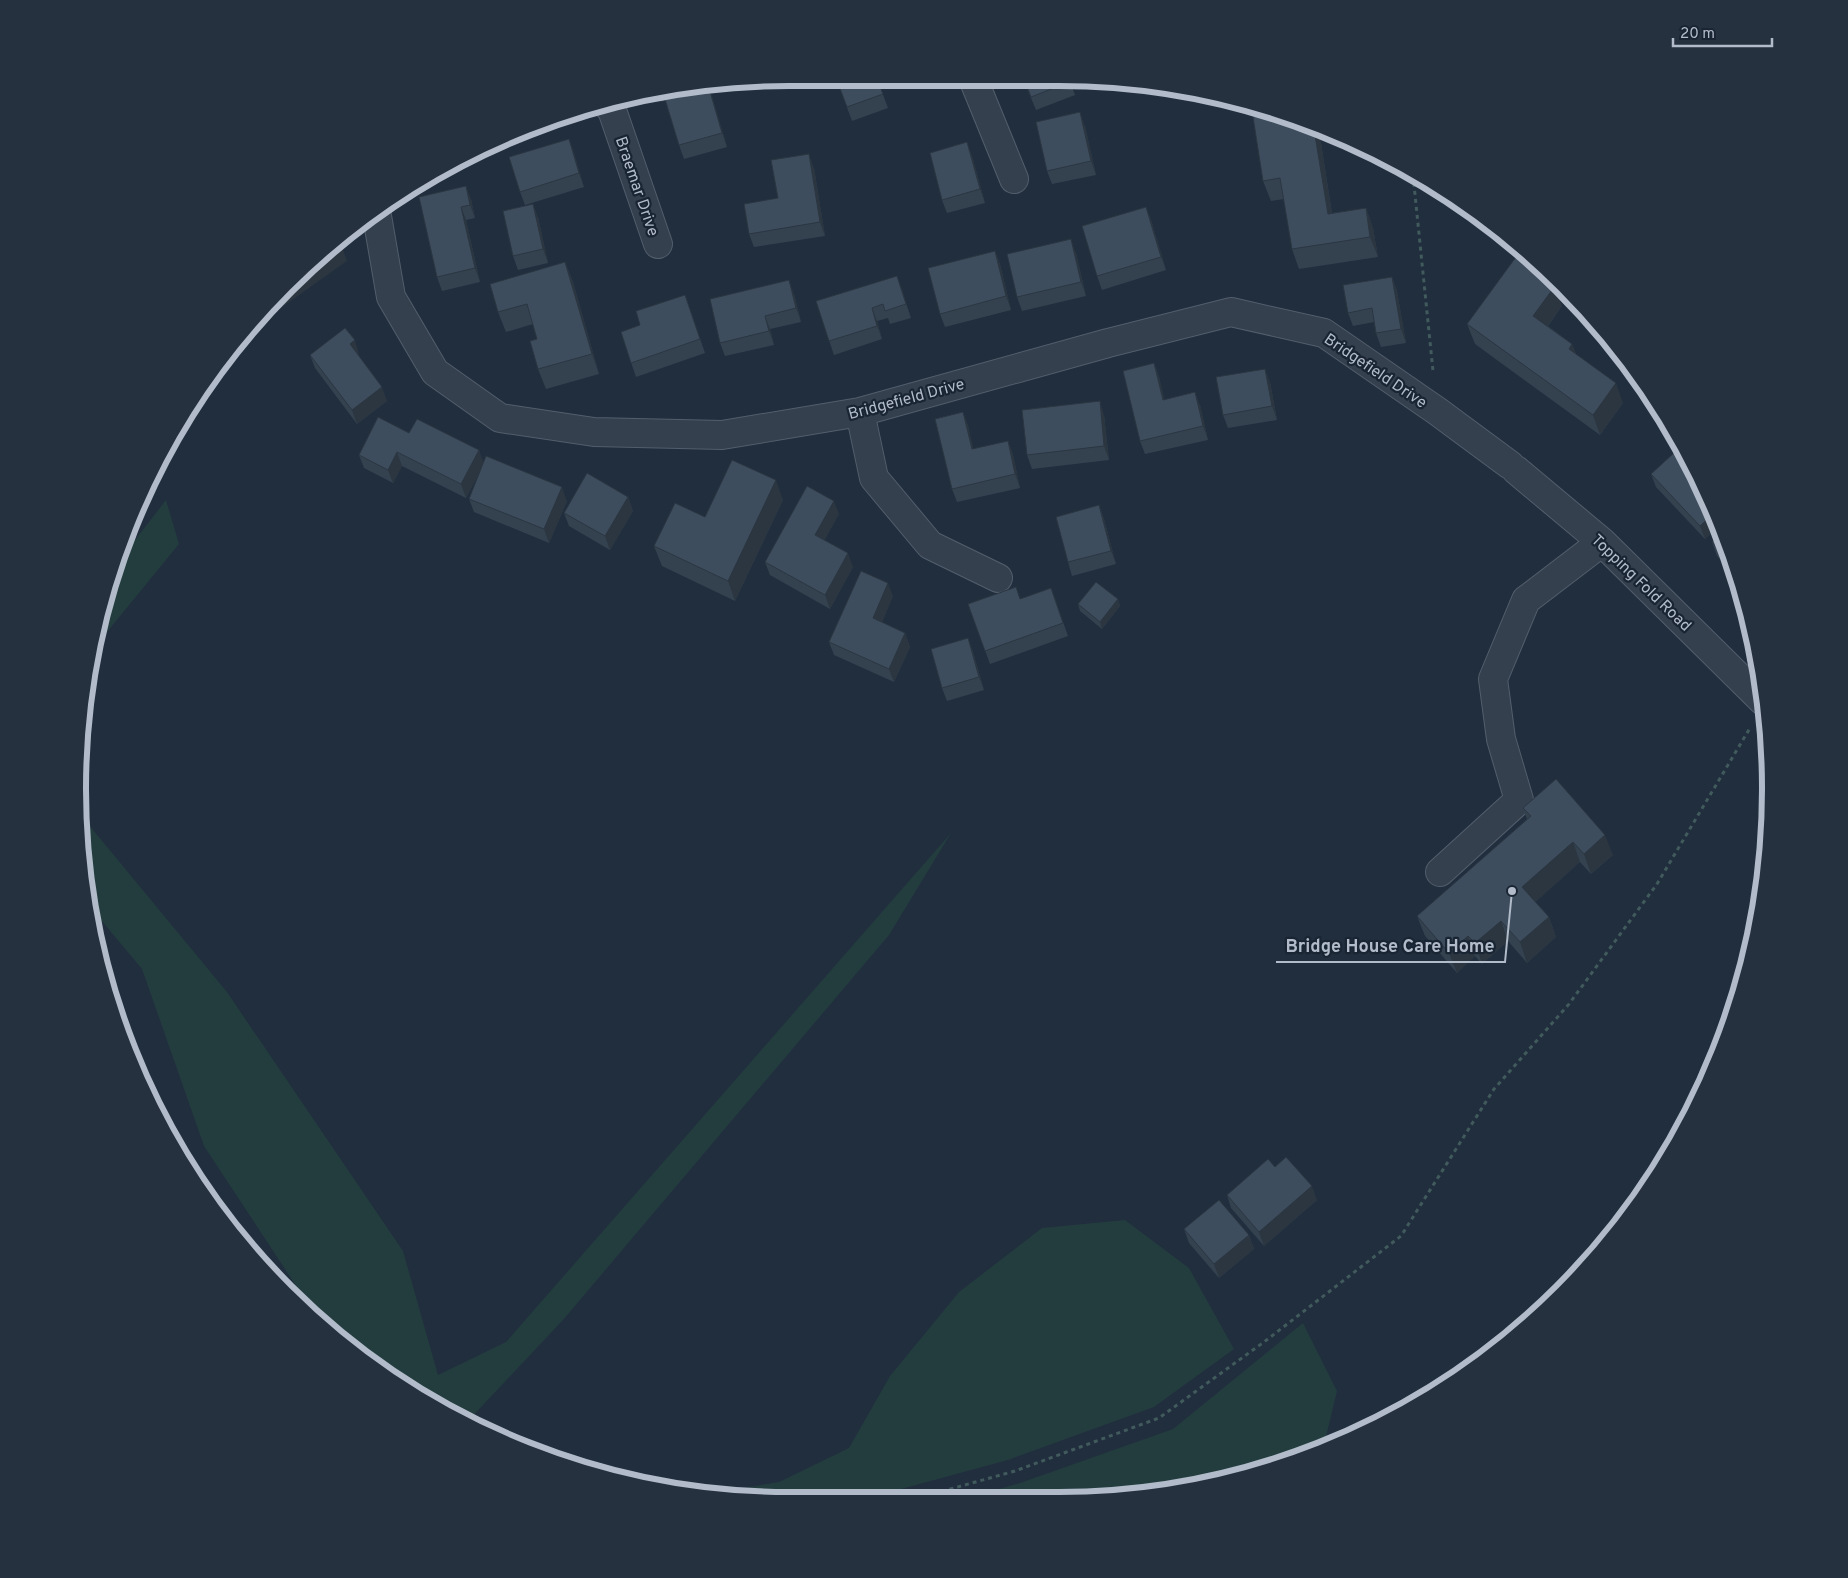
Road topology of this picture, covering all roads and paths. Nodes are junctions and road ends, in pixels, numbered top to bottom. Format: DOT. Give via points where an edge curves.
graph roads {
  1 [pos="976,86"];
  2 [pos="611,109"];
  3 [pos="1014,179"];
  4 [pos="1414,182"];
  5 [pos="378,220"];
  6 [pos="658,244"];
  7 [pos="1437,411"];
  8 [pos="860,412"];
  9 [pos="1513,468"];
  10 [pos="1602,542"];
  11 [pos="998,578"];
  12 [pos="1757,712"];
  13 [pos="1440,872"];
  14 [pos="940,1492"];
  1 -- 3 [label="street"];
  2 -- 6 [label="street, Braemar Drive"];
  4 -- 7 [label="path"];
  5 -- 8 [label="street, Bridgefield Drive" via="391,298 435,372 500,418 594,432 722,435"];
  7 -- 8 [label="street, Bridgefield Drive" via="1324,333 1231,312"];
  7 -- 9 [label="street, Bridgefield Drive"];
  8 -- 11 [label="street" via="874,478 930,545"];
  9 -- 10 [label="street, Topping Fold Road"];
  10 -- 12 [label="street, Topping Fold Road"];
  10 -- 13 [label="street" via="1526,600 1493,679 1500,739 1519,800"];
  12 -- 14 [label="path" via="1657,884 1569,1004 1494,1088 1401,1236 1159,1418 1015,1471"];
}
